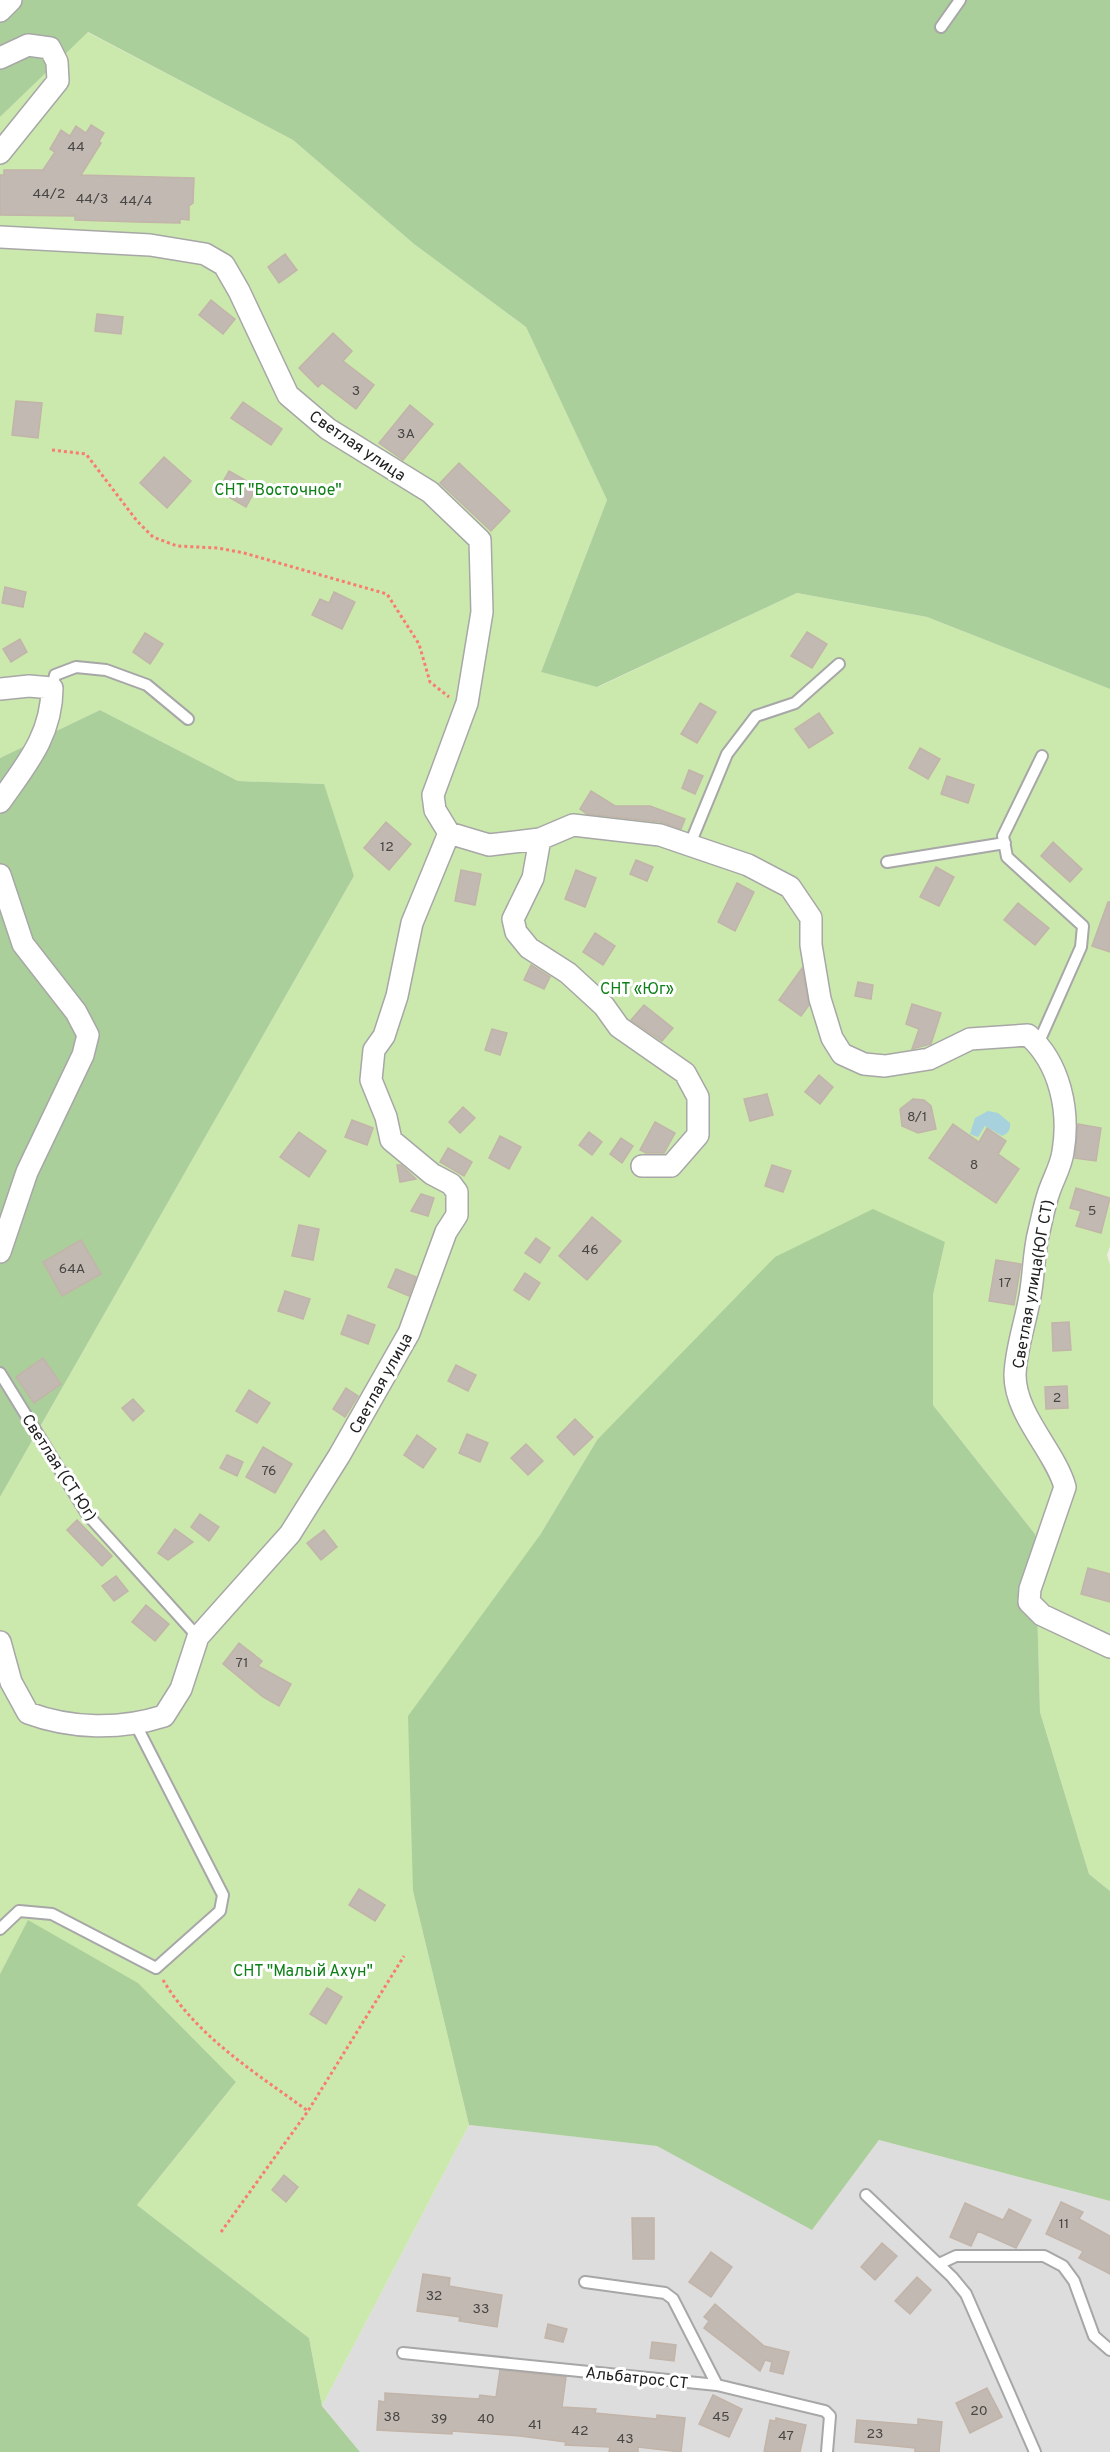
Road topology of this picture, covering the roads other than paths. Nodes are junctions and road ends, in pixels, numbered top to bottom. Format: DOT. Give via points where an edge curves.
graph roads {
  1 [pos="11,0"];
  2 [pos="960,0"];
  3 [pos="0,11"];
  4 [pos="941,27"];
  5 [pos="0,58"];
  6 [pos="0,153"];
  7 [pos="0,237"];
  8 [pos="839,664"];
  9 [pos="52,688"];
  10 [pos="0,689"];
  11 [pos="188,719"];
  12 [pos="1042,756"];
  13 [pos="0,802"];
  14 [pos="449,833"];
  15 [pos="540,839"];
  16 [pos="1005,843"];
  17 [pos="690,844"];
  18 [pos="887,862"];
  19 [pos="0,874"];
  20 [pos="1038,1044"];
  21 [pos="642,1166"];
  22 [pos="0,1252"];
  23 [pos="0,1373"];
  24 [pos="198,1637"];
  25 [pos="0,1642"];
  26 [pos="1110,1647"];
  27 [pos="136,1725"];
  28 [pos="0,1929"];
  29 [pos="866,2195"];
  30 [pos="939,2264"];
  31 [pos="585,2282"];
  32 [pos="1110,2350"];
  33 [pos="403,2353"];
  34 [pos="717,2385"];
  35 [pos="827,2452"];
  36 [pos="1035,2452"];
  1 -- 3 [label="street"];
  2 -- 4 [label="lane"];
  5 -- 6 [label="street" via="28,45 50,48 57,62 58,81"];
  7 -- 14 [label="street, Светлая улица" via="150,246 205,254 224,265 288,395 328,429 430,492 480,540 482,612 467,703 433,795 435,810"];
  8 -- 17 [label="lane" via="795,702 756,716 727,754"];
  9 -- 10 [label="street"];
  9 -- 11 [label="lane" via="55,675 76,667 105,670 147,685"];
  9 -- 13 [label="street" via="52,711 42,739"];
  12 -- 16 [label="lane" via="1003,836"];
  14 -- 15 [label="street" via="489,845"];
  14 -- 24 [label="street, Светлая улица" via="412,923 397,996 384,1036 374,1050 371,1080 391,1140 432,1174 451,1184 457,1192 457,1215 446,1232 410,1333 339,1456 290,1534"];
  15 -- 17 [label="street" via="573,825 660,835"];
  15 -- 21 [label="street" via="533,878 513,919 516,932 529,948 568,973 597,999 619,1027 685,1073 698,1097 698,1135 671,1166"];
  16 -- 18 [label="lane"];
  16 -- 20 [label="lane" via="1007,857 1083,926 1081,947"];
  17 -- 20 [label="street" via="748,865 790,887 811,918 820,999 832,1038 842,1054 864,1064 885,1066 929,1059 970,1040 1028,1035"];
  19 -- 22 [label="street" via="23,944 76,1012 88,1035 27,1172"];
  20 -- 26 [label="street, Светлая улица(ЮГ СТ)" via="1054,1068 1064,1105 1063,1153 1038,1235 1015,1378 1029,1421 1061,1473 1065,1487 1029,1589 1029,1602 1042,1615"];
  23 -- 24 [label="lane, Светлая (СТ Юг)" via="87,1514"];
  24 -- 27 [label="street, Светлая улица" via="181,1689 164,1716"];
  25 -- 27 [label="street, Светлая улица" via="11,1682 28,1713 49,1721 83,1725"];
  27 -- 28 [label="lane" via="223,1895 220,1911 156,1968 52,1914 19,1911"];
  29 -- 30 [label="lane"];
  30 -- 32 [label="lane" via="956,2256 1044,2256 1064,2266 1074,2281 1094,2336"];
  30 -- 36 [label="lane" via="966,2294"];
  31 -- 34 [label="lane" via="665,2292 673,2300"];
  33 -- 34 [label="lane, Альбатрос СТ"];
  34 -- 35 [label="lane, Альбатрос СТ" via="825,2410 830,2416"];
}
